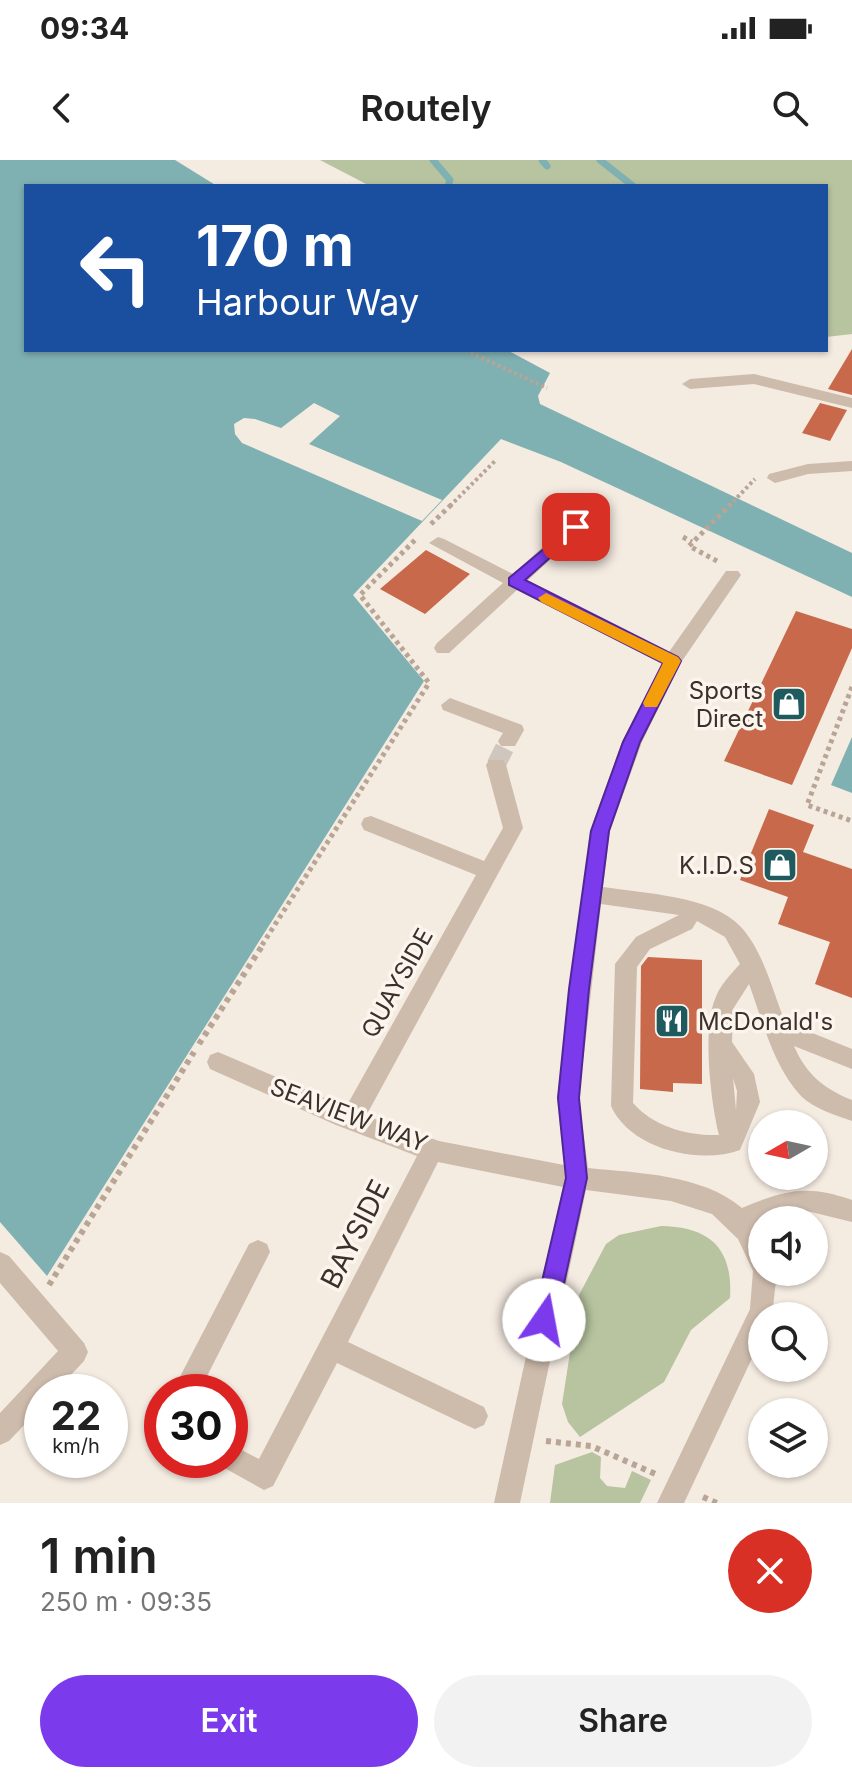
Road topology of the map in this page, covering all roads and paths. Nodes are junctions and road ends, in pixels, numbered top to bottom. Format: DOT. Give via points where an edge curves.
graph roads {
  1 [pos="469,352"];
  2 [pos="690,384"];
  3 [pos="547,388"];
  4 [pos="852,403"];
  5 [pos="496,460"];
  6 [pos="852,466"];
  7 [pos="756,478"];
  8 [pos="775,478"];
  9 [pos="596,508"];
  10 [pos="428,527"];
  11 [pos="683,537"];
  12 [pos="417,538"];
  13 [pos="692,542"];
  14 [pos="438,543"];
  15 [pos="732,575"];
  16 [pos="514,581"];
  17 [pos="443,648"];
  18 [pos="672,661"];
  19 [pos="852,687"];
  20 [pos="450,705"];
  21 [pos="508,741"];
  22 [pos="496,765"];
  23 [pos="852,821"];
  24 [pos="371,824"];
  25 [pos="488,871"];
  26 [pos="592,894"];
  27 [pos="694,909"];
  28 [pos="752,965"];
  29 [pos="775,1028"];
  30 [pos="852,1059"];
  31 [pos="218,1062"];
  32 [pos="852,1111"];
  33 [pos="351,1120"];
  34 [pos="431,1148"];
  35 [pos="577,1178"];
  36 [pos="852,1211"];
  37 [pos="740,1220"];
  38 [pos="748,1232"];
  39 [pos="258,1252"];
  40 [pos="0,1264"];
  41 [pos="764,1286"];
  42 [pos="36,1306"];
  43 [pos="332,1348"];
  44 [pos="194,1374"];
  45 [pos="475,1416"];
  46 [pos="0,1432"];
  47 [pos="520,1438"];
  48 [pos="591,1446"];
  49 [pos="248,1468"];
  50 [pos="507,1503"];
  51 [pos="670,1503"];
  1 -- 3 [label="path"];
  2 -- 4 [label="street" via="754,379"];
  5 -- 10 [label="path"];
  6 -- 8 [label="street"];
  7 -- 13 [label="path"];
  9 -- 16 [label="street"];
  11 -- 13 [label="path"];
  12 -- 42 [label="path" via="360,595 429,683"];
  13 -- 15 [label="path" via="689,546"];
  14 -- 16 [label="street"];
  15 -- 18 [label="street"];
  16 -- 17 [label="street"];
  16 -- 18 [label="street"];
  18 -- 26 [label="street" via="632,742 600,831"];
  19 -- 23 [label="path" via="807,805"];
  20 -- 21 [label="street" via="515,730"];
  22 -- 25 [label="street, QUAYSIDE" via="513,828"];
  24 -- 25 [label="street"];
  25 -- 33 [label="street, QUAYSIDE"];
  26 -- 27 [label="street"];
  26 -- 35 [label="street" via="568,1098"];
  27 -- 28 [label="street" via="732,931"];
  27 -- 28 [label="street" via="685,923 643,943 626,964 622,1106 636,1124 709,1149 732,1142 722,1102 720,1005"];
  28 -- 29 [label="street"];
  29 -- 30 [label="street"];
  29 -- 32 [label="street" via="790,1063 810,1090"];
  31 -- 33 [label="street, SEAVIEW WAY"];
  33 -- 34 [label="street, SEAVIEW WAY"];
  34 -- 35 [label="street, SEAVIEW WAY"];
  34 -- 43 [label="street, BAYSIDE"];
  35 -- 37 [label="street, SEAVIEW WAY" via="683,1192"];
  35 -- 47 [label="street"];
  36 -- 37 [label="street" via="805,1198"];
  37 -- 38 [label="street"];
  39 -- 44 [label="street"];
  40 -- 42 [label="street"];
  41 -- 51 [label="street" via="762,1310"];
  42 -- 46 [label="street" via="75,1352"];
  43 -- 45 [label="street"];
  43 -- 49 [label="street, BAYSIDE" via="264,1477"];
  47 -- 48 [label="path"];
  47 -- 50 [label="street"];
}
